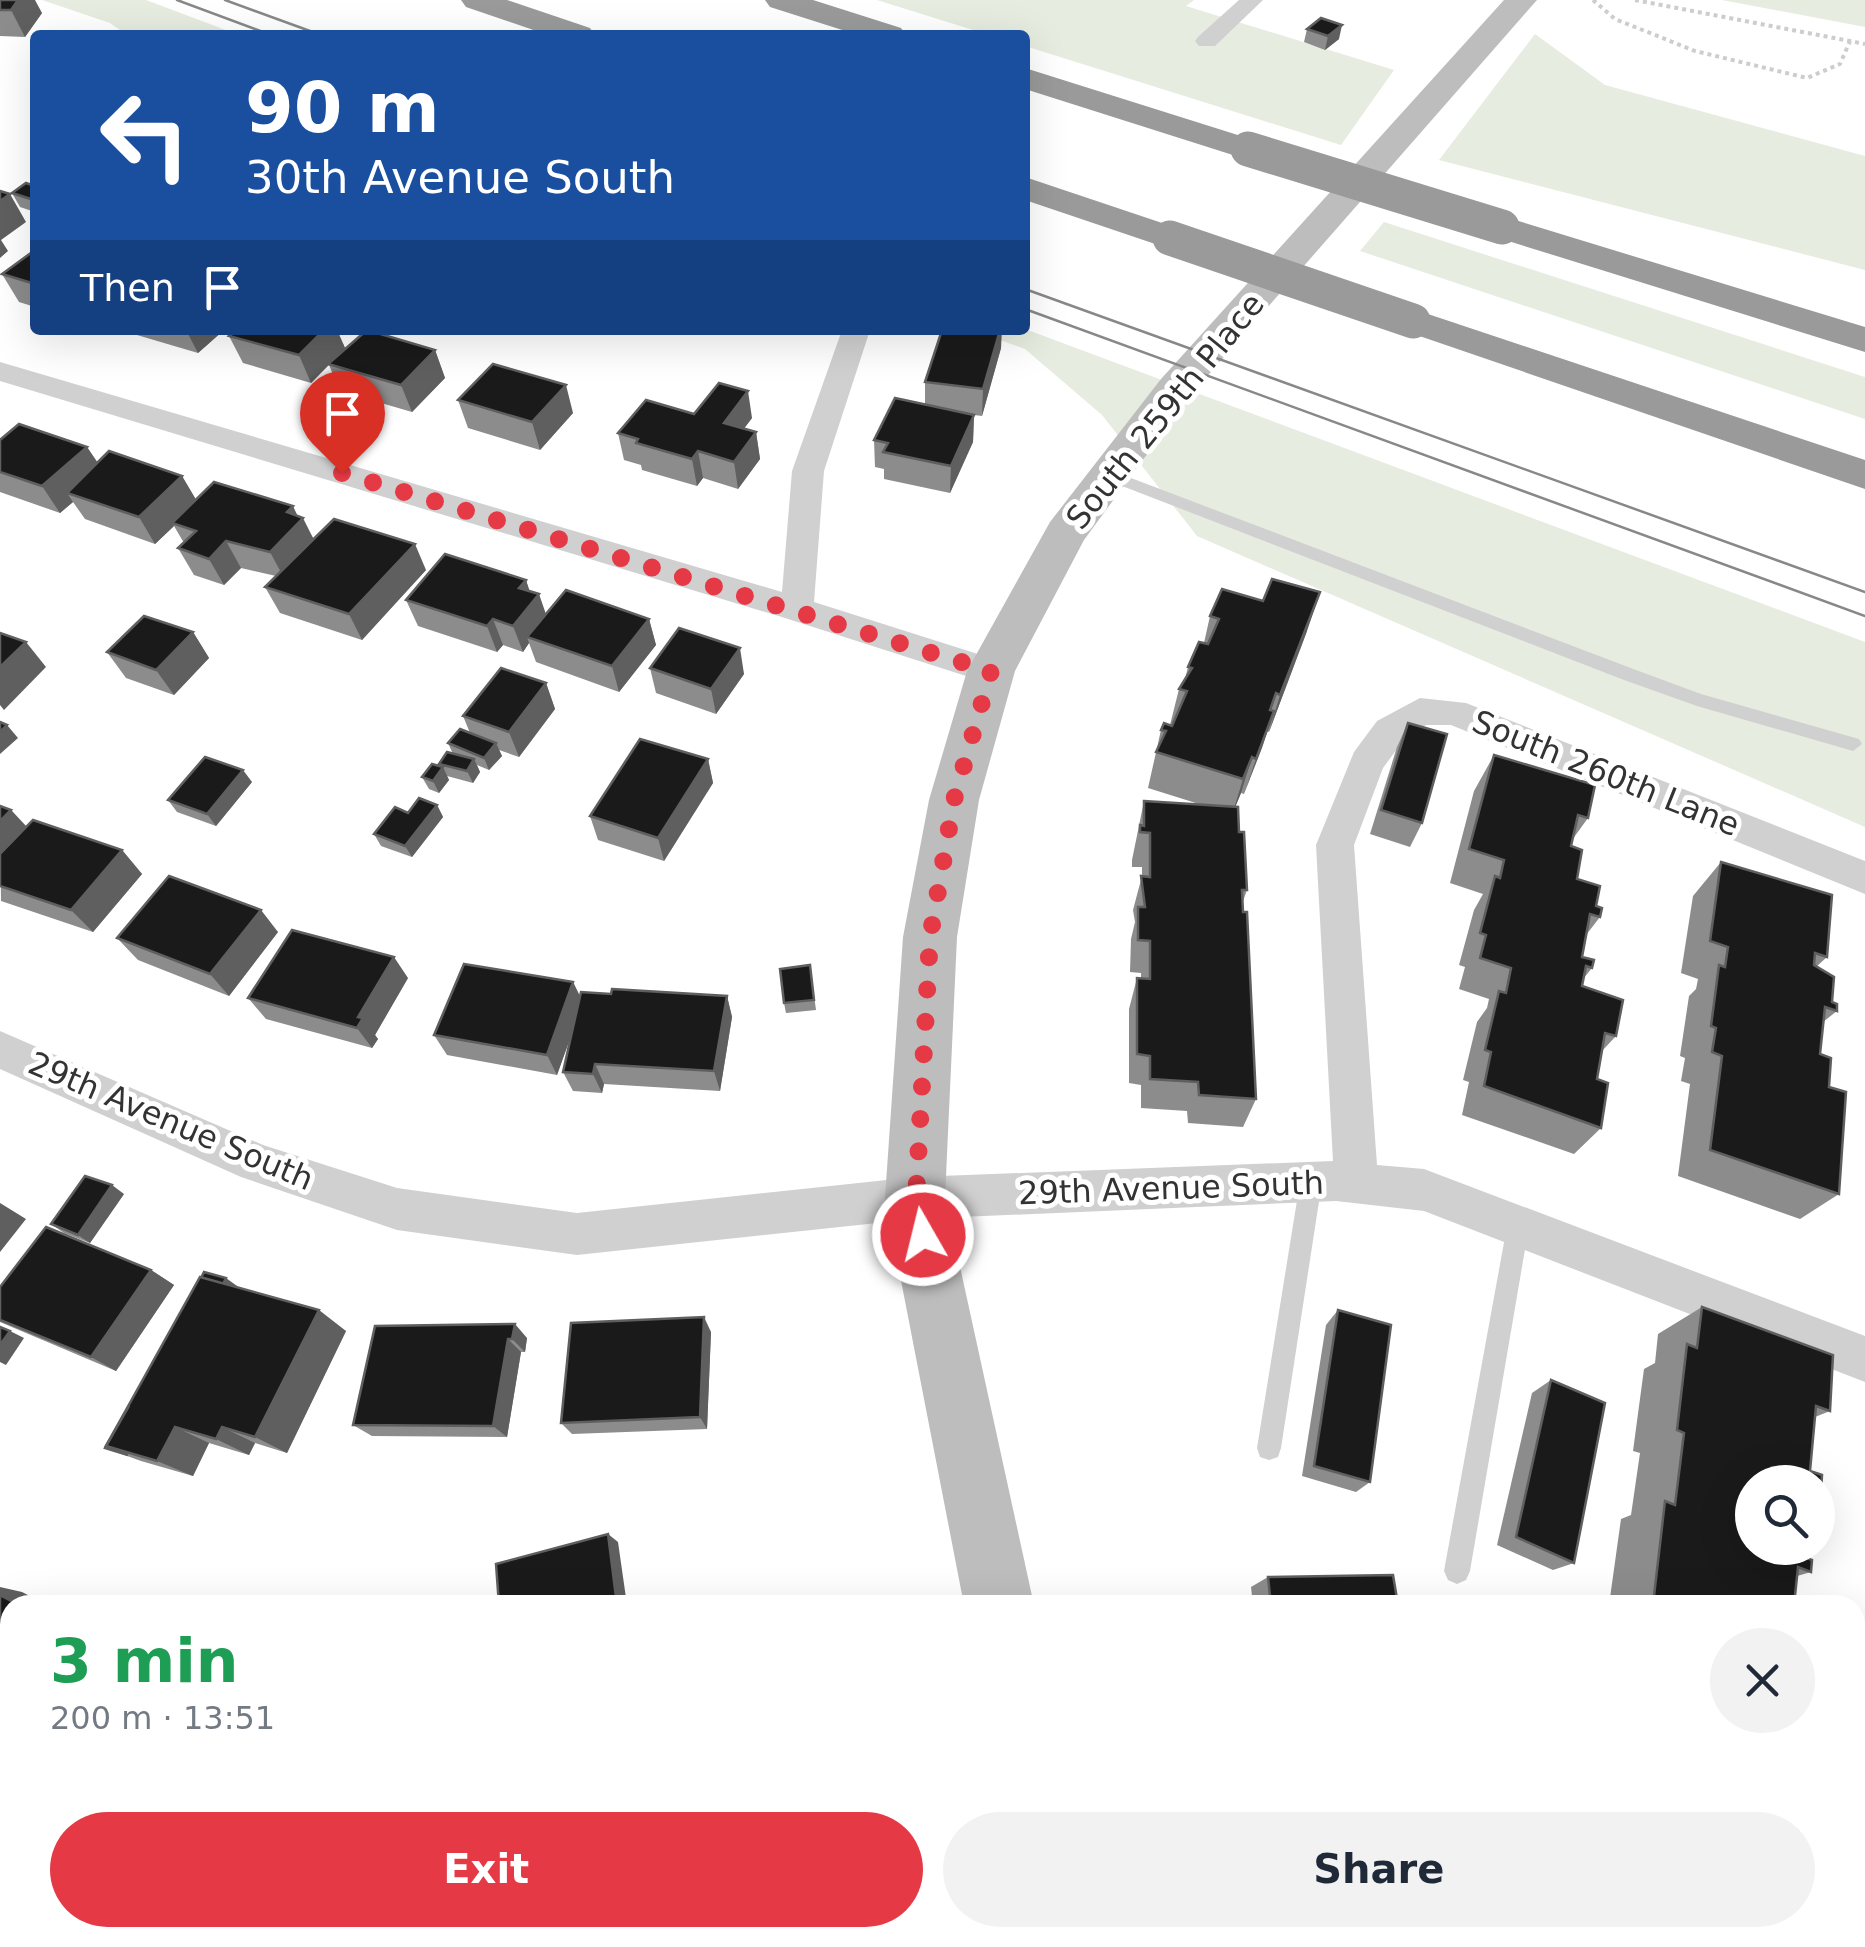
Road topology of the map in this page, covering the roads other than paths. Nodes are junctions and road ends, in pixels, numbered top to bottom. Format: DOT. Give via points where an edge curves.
graph roads {
  1 [pos="477,0"];
  2 [pos="780,0"];
  3 [pos="1252,0"];
  4 [pos="1521,0"];
  5 [pos="564,30"];
  6 [pos="874,30"];
  7 [pos="1207,41"];
  8 [pos="1030,80"];
  9 [pos="1030,190"];
  10 [pos="854,335"];
  11 [pos="1865,340"];
  12 [pos="0,371"];
  13 [pos="1110,474"];
  14 [pos="1865,475"];
  15 [pos="797,609"];
  16 [pos="991,671"];
  17 [pos="1853,744"];
  18 [pos="1865,878"];
  19 [pos="0,1048"];
  20 [pos="1311,1182"];
  21 [pos="1356,1183"];
  22 [pos="916,1198"];
  23 [pos="1518,1226"];
  24 [pos="1865,1359"];
  25 [pos="1269,1448"];
  26 [pos="1457,1571"];
  27 [pos="996,1595"];
  1 -- 5 [label="highway"];
  2 -- 6 [label="highway"];
  3 -- 7 [label="street"];
  4 -- 13 [label="main road, South 259th Place" via="1175,388"];
  8 -- 11 [label="highway, bridge"];
  9 -- 14 [label="highway, bridge"];
  10 -- 15 [label="street" via="808,471"];
  12 -- 15 [label="street"];
  13 -- 16 [label="main road, South 259th Place" via="1066,533"];
  13 -- 17 [label="lane" via="1630,675"];
  15 -- 16 [label="street"];
  16 -- 22 [label="main road, South 259th Place" via="954,800 930,937"];
  18 -- 21 [label="street, South 260th Lane" via="1454,712 1420,711 1390,731 1367,762 1335,845"];
  19 -- 22 [label="street, 29th Avenue South" via="256,1163 397,1209 576,1234"];
  20 -- 21 [label="street, 29th Avenue South"];
  20 -- 22 [label="street, 29th Avenue South"];
  20 -- 25 [label="lane"];
  21 -- 23 [label="street, 29th Avenue South" via="1424,1190"];
  22 -- 27 [label="main road, South 259th Place"];
  23 -- 24 [label="street, 29th Avenue South"];
  23 -- 26 [label="lane"];
}
